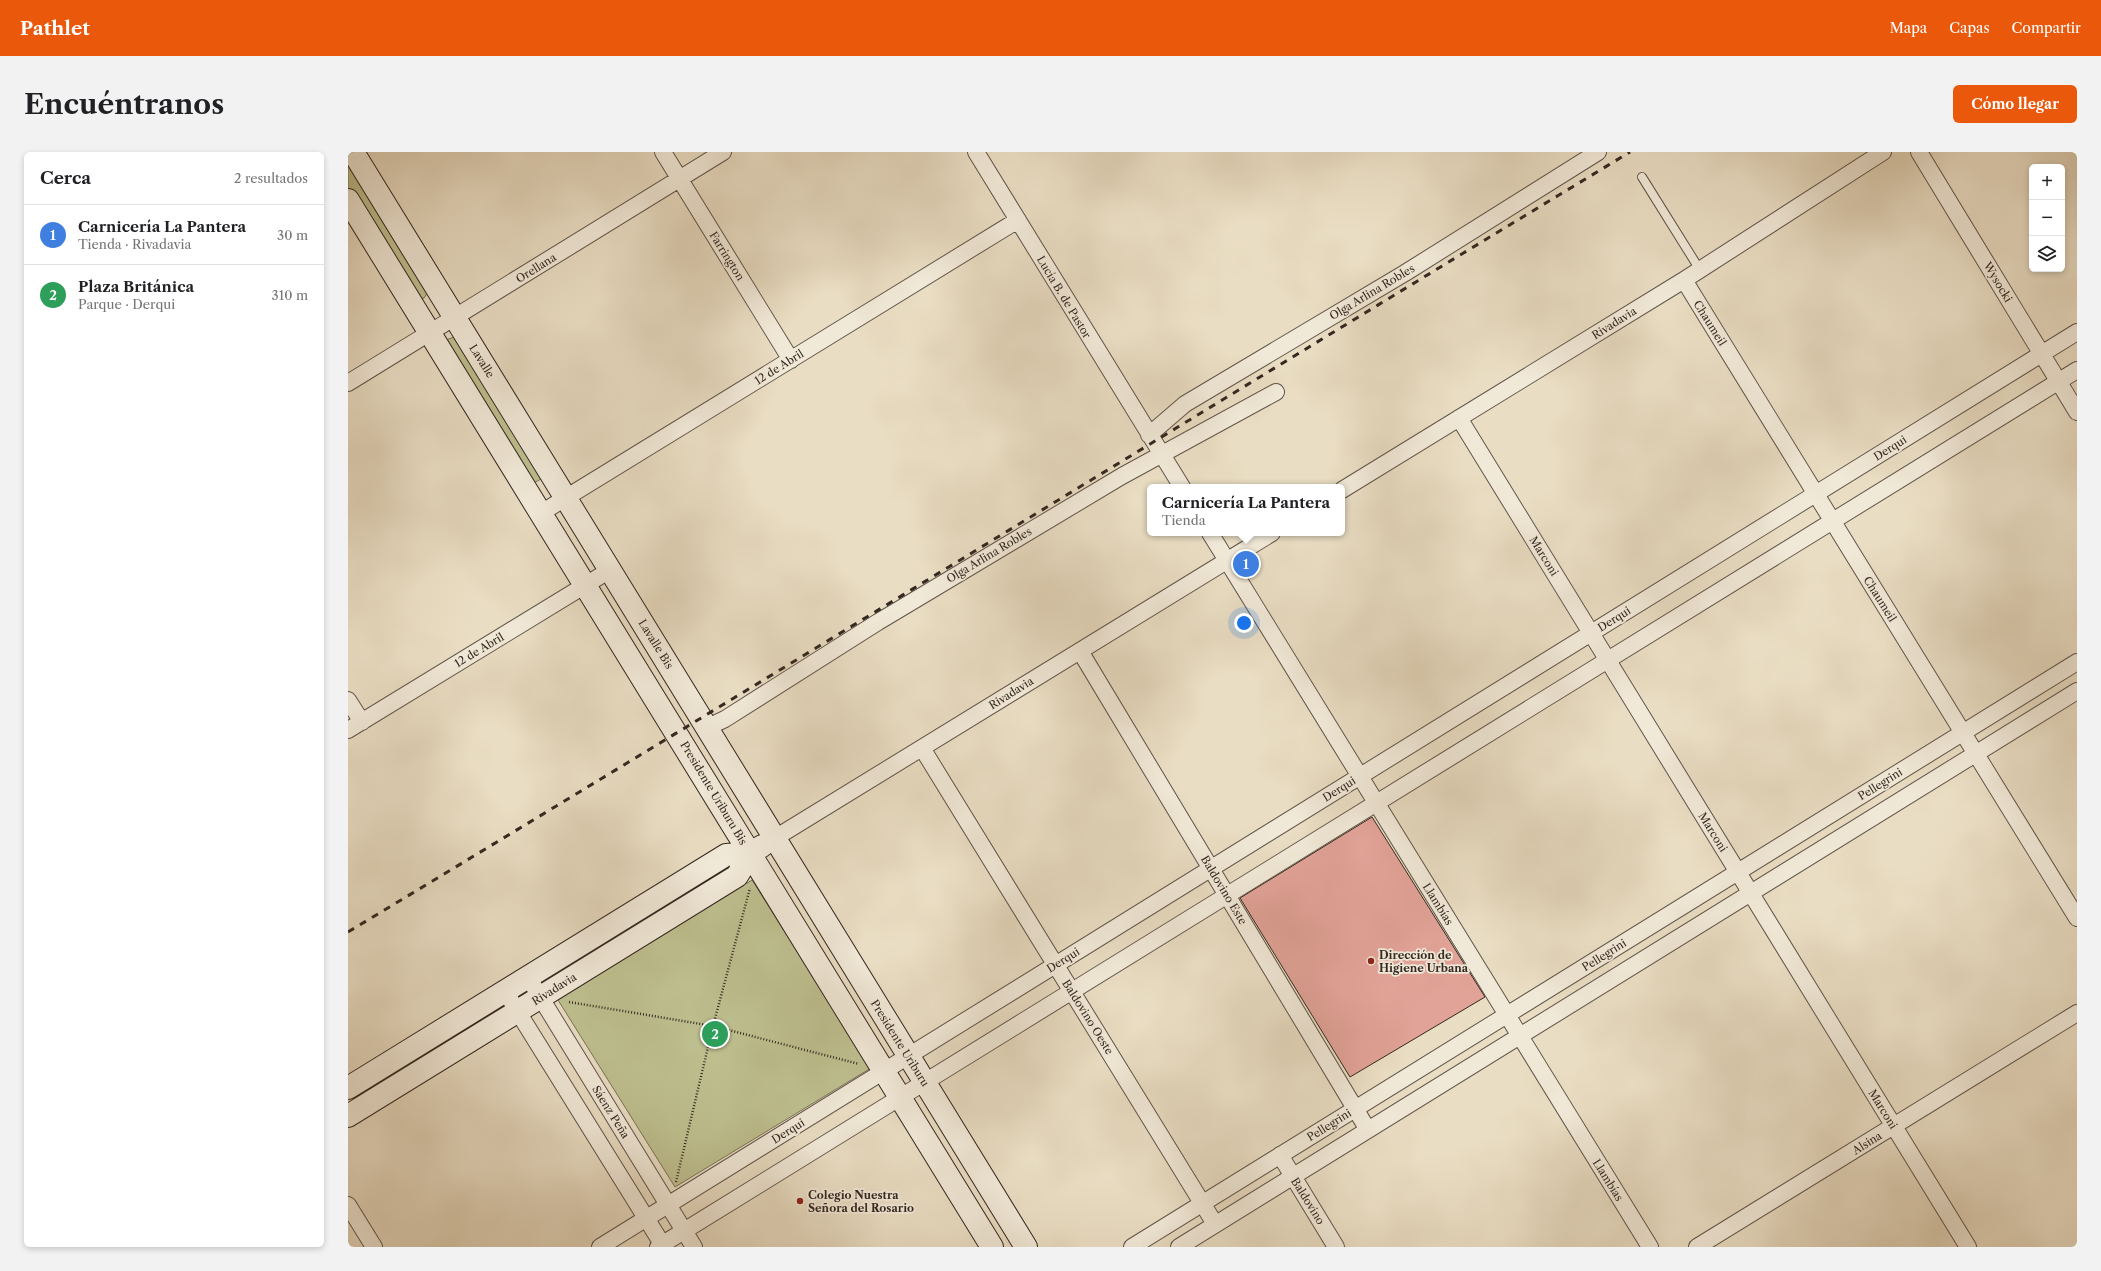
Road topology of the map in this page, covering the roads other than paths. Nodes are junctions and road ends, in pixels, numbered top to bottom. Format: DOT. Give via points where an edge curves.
graph roads {
  1 [pos="353,152"];
  2 [pos="663,152"];
  3 [pos="723,152"];
  4 [pos="976,152"];
  5 [pos="1598,152"];
  6 [pos="1883,152"];
  7 [pos="1919,152"];
  8 [pos="1642,177"];
  9 [pos="680,179"];
  10 [pos="348,200"];
  11 [pos="1018,220"];
  12 [pos="1700,270"];
  13 [pos="1684,280"];
  14 [pos="455,317"];
  15 [pos="2077,332"];
  16 [pos="430,333"];
  17 [pos="2042,354"];
  18 [pos="790,360"];
  19 [pos="2077,370"];
  20 [pos="2058,381"];
  21 [pos="348,383"];
  22 [pos="1276,392"];
  23 [pos="2077,412"];
  24 [pos="1459,418"];
  25 [pos="1154,443"];
  26 [pos="1180,484"];
  27 [pos="1345,488"];
  28 [pos="1816,494"];
  29 [pos="566,498"];
  30 [pos="541,513"];
  31 [pos="1832,521"];
  32 [pos="1212,536"];
  33 [pos="1267,536"];
  34 [pos="1227,560"];
  35 [pos="610,570"];
  36 [pos="586,585"];
  37 [pos="1591,633"];
  38 [pos="1080,651"];
  39 [pos="1607,660"];
  40 [pos="2077,662"];
  41 [pos="2077,691"];
  42 [pos="348,700"];
  43 [pos="705,723"];
  44 [pos="355,726"];
  45 [pos="1963,733"];
  46 [pos="922,748"];
  47 [pos="1976,754"];
  48 [pos="1360,776"];
  49 [pos="1376,803"];
  50 [pos="775,838"];
  51 [pos="751,854"];
  52 [pos="1211,868"];
  53 [pos="1738,872"];
  54 [pos="1750,893"];
  55 [pos="1227,895"];
  56 [pos="2077,918"];
  57 [pos="1056,965"];
  58 [pos="528,977"];
  59 [pos="505,991"];
  60 [pos="1072,991"];
  61 [pos="540,997"];
  62 [pos="518,1011"];
  63 [pos="2077,1013"];
  64 [pos="1507,1015"];
  65 [pos="1520,1036"];
  66 [pos="908,1056"];
  67 [pos="874,1068"];
  68 [pos="925,1082"];
  69 [pos="348,1088"];
  70 [pos="900,1097"];
  71 [pos="1355,1109"];
  72 [pos="348,1116"];
  73 [pos="1894,1126"];
  74 [pos="1368,1130"];
  75 [pos="1280,1155"];
  76 [pos="1293,1176"];
  77 [pos="1202,1204"];
  78 [pos="348,1205"];
  79 [pos="668,1205"];
  80 [pos="646,1219"];
  81 [pos="1215,1224"];
  82 [pos="684,1231"];
  83 [pos="661,1246"];
  84 [pos="374,1247"];
  85 [pos="600,1247"];
  86 [pos="694,1247"];
  87 [pos="992,1247"];
  88 [pos="1026,1247"];
  89 [pos="1132,1247"];
  90 [pos="1179,1247"];
  91 [pos="1336,1247"];
  92 [pos="1650,1247"];
  93 [pos="1697,1247"];
  94 [pos="1968,1247"];
  1 -- 14 [label="street, Lavalle"];
  2 -- 9 [label="street, Farrington"];
  3 -- 9 [label="street, Orellana"];
  4 -- 11 [label="street, Lucía B. de Pastor"];
  5 -- 25 [label="street, Olga Arlina Robles" via="1405,273 1185,404"];
  6 -- 12 [label="street, Rivadavia"];
  7 -- 17 [label="street, Wysocki"];
  8 -- 12 [label="lane"];
  9 -- 14 [label="street, Orellana"];
  9 -- 18 [label="street, Farrington"];
  10 -- 16 [label="street"];
  11 -- 18 [label="street, 12 de Abril"];
  11 -- 25 [label="street, Lucía B. de Pastor"];
  12 -- 13 [label="street, Rivadavia"];
  13 -- 24 [label="street, Rivadavia"];
  13 -- 28 [label="street, Chaumeil"];
  14 -- 16 [label="street, Orellana"];
  14 -- 29 [label="street, Lavalle"];
  15 -- 17 [label="street, Derqui"];
  16 -- 21 [label="street, Orellana"];
  16 -- 30 [label="street"];
  17 -- 20 [label="street, Wysocki"];
  17 -- 28 [label="street, Derqui"];
  18 -- 29 [label="street, 12 de Abril"];
  19 -- 20 [label="street"];
  20 -- 23 [label="street, Wysocki"];
  20 -- 31 [label="street"];
  22 -- 25 [label="street, Olga Arlina Robles"];
  24 -- 27 [label="street, Rivadavia"];
  24 -- 37 [label="street, Marconi"];
  25 -- 26 [label="street, Lucía B. de Pastor"];
  25 -- 43 [label="street, Olga Arlina Robles" via="725,719"];
  28 -- 31 [label="street, Chaumeil"];
  28 -- 37 [label="street, Derqui"];
  29 -- 30 [label="street, 12 de Abril"];
  29 -- 35 [label="street, Lavalle"];
  30 -- 36 [label="street"];
  31 -- 39 [label="street"];
  31 -- 45 [label="street, Chaumeil"];
  32 -- 34 [label="street, Llambías"];
  33 -- 34 [label="street, Rivadavia"];
  34 -- 38 [label="street, Rivadavia"];
  34 -- 48 [label="street, Llambías"];
  35 -- 36 [label="street, 12 de Abril"];
  35 -- 43 [label="street, Lavalle Bis"];
  36 -- 44 [label="street, 12 de Abril"];
  36 -- 51 [label="street, Presidente Uriburu Bis"];
  37 -- 39 [label="street, Marconi"];
  37 -- 48 [label="street, Derqui"];
  38 -- 46 [label="street, Rivadavia"];
  38 -- 52 [label="street, Baldovino Este"];
  39 -- 49 [label="street"];
  39 -- 53 [label="street, Marconi"];
  40 -- 45 [label="street, Pellegrini"];
  41 -- 47 [label="street"];
  42 -- 44 [label="street"];
  43 -- 50 [label="street"];
  45 -- 47 [label="street, Chaumeil"];
  45 -- 53 [label="street, Pellegrini"];
  46 -- 50 [label="street, Rivadavia"];
  46 -- 57 [label="street, Baldovino Oeste"];
  47 -- 54 [label="street"];
  47 -- 56 [label="street, Chaumeil"];
  48 -- 49 [label="street, Llambías"];
  48 -- 52 [label="street, Derqui"];
  49 -- 55 [label="street"];
  49 -- 64 [label="street, Llambías"];
  50 -- 51 [label="street, Rivadavia"];
  50 -- 66 [label="street, Presidente Uriburu"];
  51 -- 58 [label="street" via="726,855"];
  51 -- 61 [label="street, Rivadavia" via="737,876"];
  51 -- 67 [label="street"];
  52 -- 55 [label="street, Baldovino Este"];
  52 -- 57 [label="street, Derqui"];
  53 -- 54 [label="street, Marconi"];
  53 -- 64 [label="street, Pellegrini"];
  54 -- 65 [label="street"];
  54 -- 73 [label="street, Marconi"];
  55 -- 60 [label="street"];
  55 -- 71 [label="street, Baldovino Este"];
  57 -- 60 [label="street, Baldovino Oeste"];
  57 -- 66 [label="street, Derqui"];
  58 -- 59 [label="street"];
  58 -- 61 [label="street, Sáenz Peña"];
  59 -- 62 [label="street"];
  59 -- 69 [label="street"];
  60 -- 68 [label="street"];
  60 -- 77 [label="street, Baldovino Oeste"];
  61 -- 62 [label="street, Rivadavia"];
  61 -- 79 [label="street, Sáenz Peña"];
  62 -- 72 [label="street, Rivadavia"];
  62 -- 80 [label="street"];
  63 -- 73 [label="street, Alsina"];
  64 -- 65 [label="street, Llambías"];
  64 -- 71 [label="street, Pellegrini"];
  65 -- 74 [label="street"];
  65 -- 92 [label="street, Llambías"];
  66 -- 67 [label="street, Derqui"];
  66 -- 68 [label="street, Presidente Uriburu"];
  67 -- 70 [label="street"];
  67 -- 79 [label="street, Derqui"];
  68 -- 70 [label="street"];
  68 -- 88 [label="street, Presidente Uriburu"];
  70 -- 82 [label="street"];
  70 -- 87 [label="street"];
  71 -- 74 [label="street, Baldovino Este"];
  71 -- 75 [label="street, Pellegrini"];
  73 -- 93 [label="street, Alsina"];
  73 -- 94 [label="street, Marconi"];
  74 -- 76 [label="street"];
  75 -- 76 [label="street, Baldovino"];
  75 -- 77 [label="street, Pellegrini"];
  76 -- 81 [label="street"];
  76 -- 91 [label="street, Baldovino"];
  77 -- 81 [label="street, Baldovino Oeste"];
  77 -- 89 [label="street, Pellegrini"];
  78 -- 84 [label="street"];
  79 -- 80 [label="street, Derqui"];
  79 -- 82 [label="street, Sáenz Peña"];
  80 -- 83 [label="street"];
  80 -- 85 [label="street, Derqui"];
  81 -- 90 [label="street"];
  82 -- 83 [label="street"];
  82 -- 86 [label="street, Sáenz Peña"];
}
